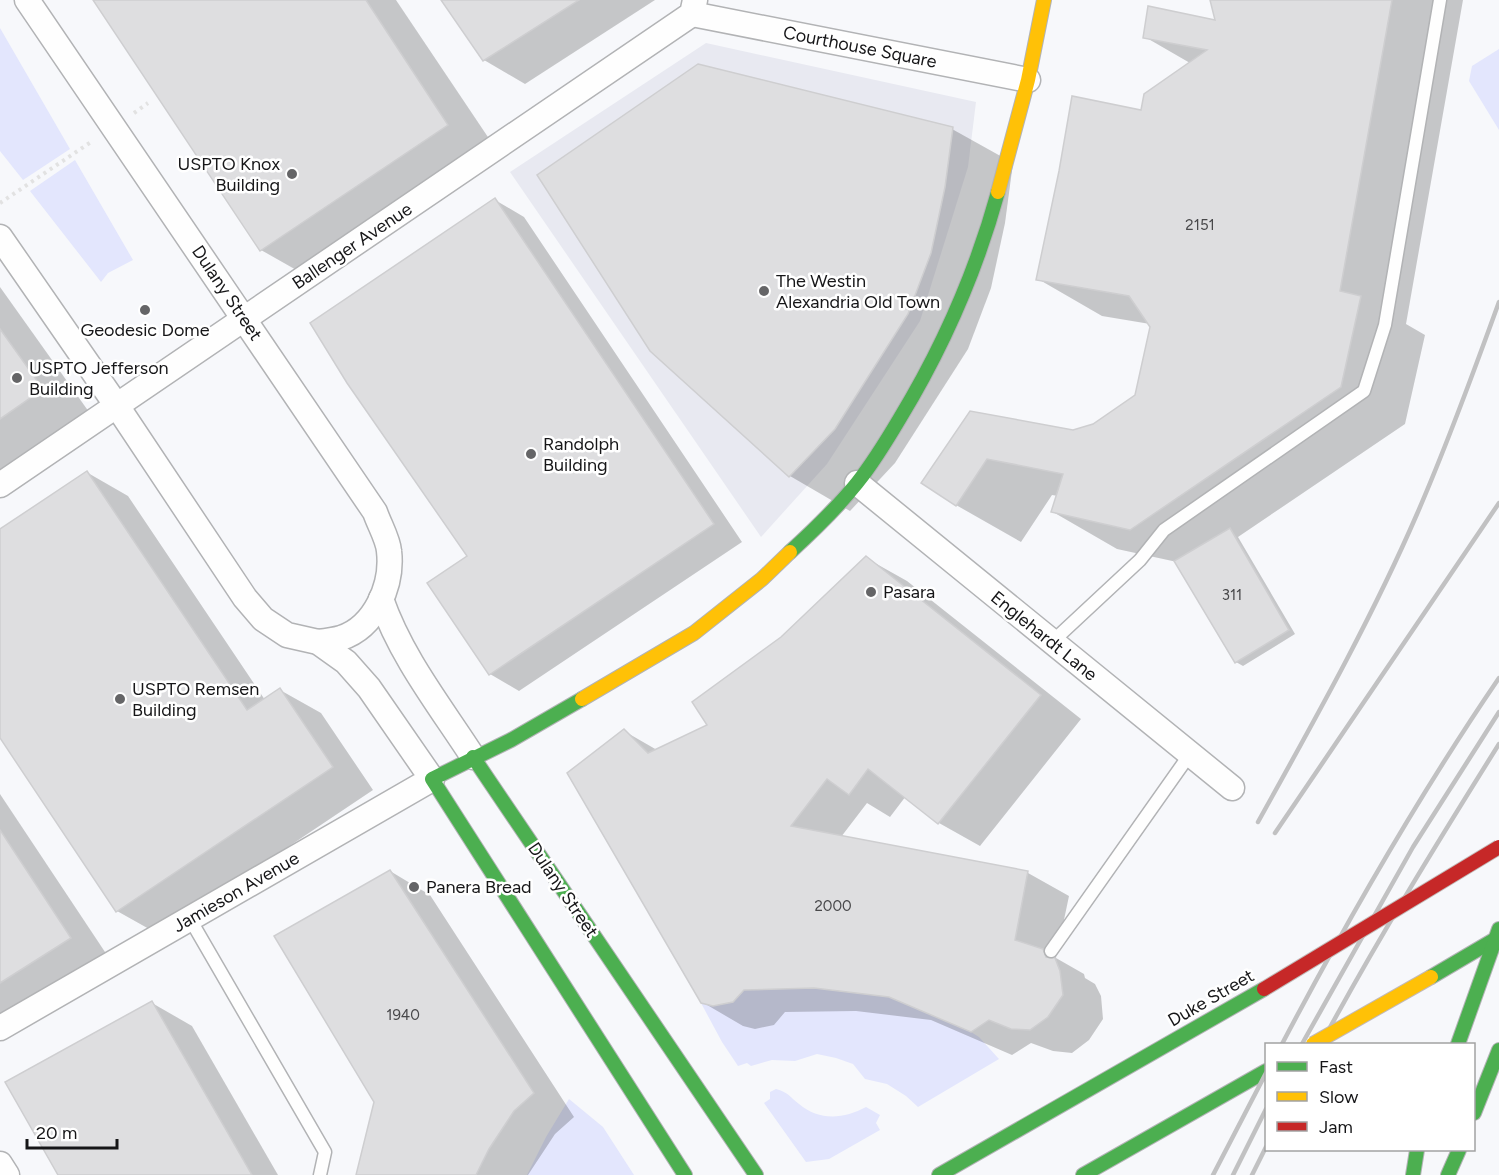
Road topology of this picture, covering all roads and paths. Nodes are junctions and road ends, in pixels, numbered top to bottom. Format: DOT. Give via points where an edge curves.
graph roads {
  1 [pos="27,0"];
  2 [pos="1044,0"];
  3 [pos="1440,0"];
  4 [pos="693,7"];
  5 [pos="1028,80"];
  6 [pos="148,103"];
  7 [pos="114,127"];
  8 [pos="0,203"];
  9 [pos="0,237"];
  10 [pos="245,320"];
  11 [pos="117,406"];
  12 [pos="857,483"];
  13 [pos="0,485"];
  14 [pos="381,599"];
  15 [pos="318,642"];
  16 [pos="1052,642"];
  17 [pos="1190,754"];
  18 [pos="473,757"];
  19 [pos="432,779"];
  20 [pos="1232,788"];
  21 [pos="1499,847"];
  22 [pos="190,919"];
  23 [pos="1498,934"];
  24 [pos="1051,951"];
  25 [pos="0,1028"];
  26 [pos="1315,1043"];
  27 [pos="1458,1043"];
  28 [pos="1499,1050"];
  29 [pos="1265,1072"];
  30 [pos="1475,1108"];
  31 [pos="1417,1151"];
  32 [pos="1458,1151"];
  33 [pos="0,1164"];
  34 [pos="7,1175"];
  35 [pos="320,1175"];
  36 [pos="685,1175"];
  37 [pos="756,1175"];
  38 [pos="939,1175"];
  39 [pos="1083,1175"];
  40 [pos="1413,1175"];
  41 [pos="1448,1175"];
  1 -- 7 [label="street, Dulany Street"];
  2 -- 5 [label="street, Jamieson Avenue"];
  3 -- 16 [label="lane" via="1385,326 1364,391 1164,530 1140,560"];
  4 -- 5 [label="street, Courthouse Square"];
  4 -- 10 [label="street, Ballenger Avenue"];
  5 -- 12 [label="street, Jamieson Avenue" via="987,232 965,292 920,385"];
  6 -- 7 [label="path"];
  7 -- 8 [label="path"];
  7 -- 10 [label="street, Dulany Street"];
  9 -- 11 [label="street, Dulany Street"];
  10 -- 11 [label="street, Ballenger Avenue"];
  10 -- 14 [label="street, Dulany Street" via="375,512 389,550 388,582"];
  11 -- 13 [label="street, Ballenger Avenue"];
  11 -- 15 [label="street, Dulany Street" via="244,598 263,619 286,634"];
  12 -- 16 [label="street, Englehardt Lane"];
  12 -- 18 [label="street, Jamieson Avenue" via="777,565 694,633 569,708"];
  14 -- 15 [label="street, Dulany Street" via="360,627 343,637"];
  14 -- 18 [label="street, Dulany Street" via="404,651"];
  15 -- 19 [label="street, Dulany Street" via="346,662 369,688"];
  16 -- 17 [label="street, Englehardt Lane"];
  17 -- 20 [label="street, Englehardt Lane"];
  17 -- 24 [label="lane"];
  18 -- 19 [label="street, Jamieson Avenue"];
  18 -- 37 [label="street, Dulany Street"];
  19 -- 22 [label="street, Jamieson Avenue"];
  19 -- 36 [label="street, Dulany Street"];
  21 -- 38 [label="street, Duke Street, bridge" via="1264,989"];
  22 -- 25 [label="street, Jamieson Avenue"];
  22 -- 35 [label="lane" via="325,1152"];
  23 -- 26 [label="street, bridge"];
  23 -- 27 [label="street"];
  28 -- 30 [label="street"];
  29 -- 39 [label="street"];
  31 -- 40 [label="street"];
  32 -- 41 [label="street"];
  33 -- 34 [label="street"];
}
